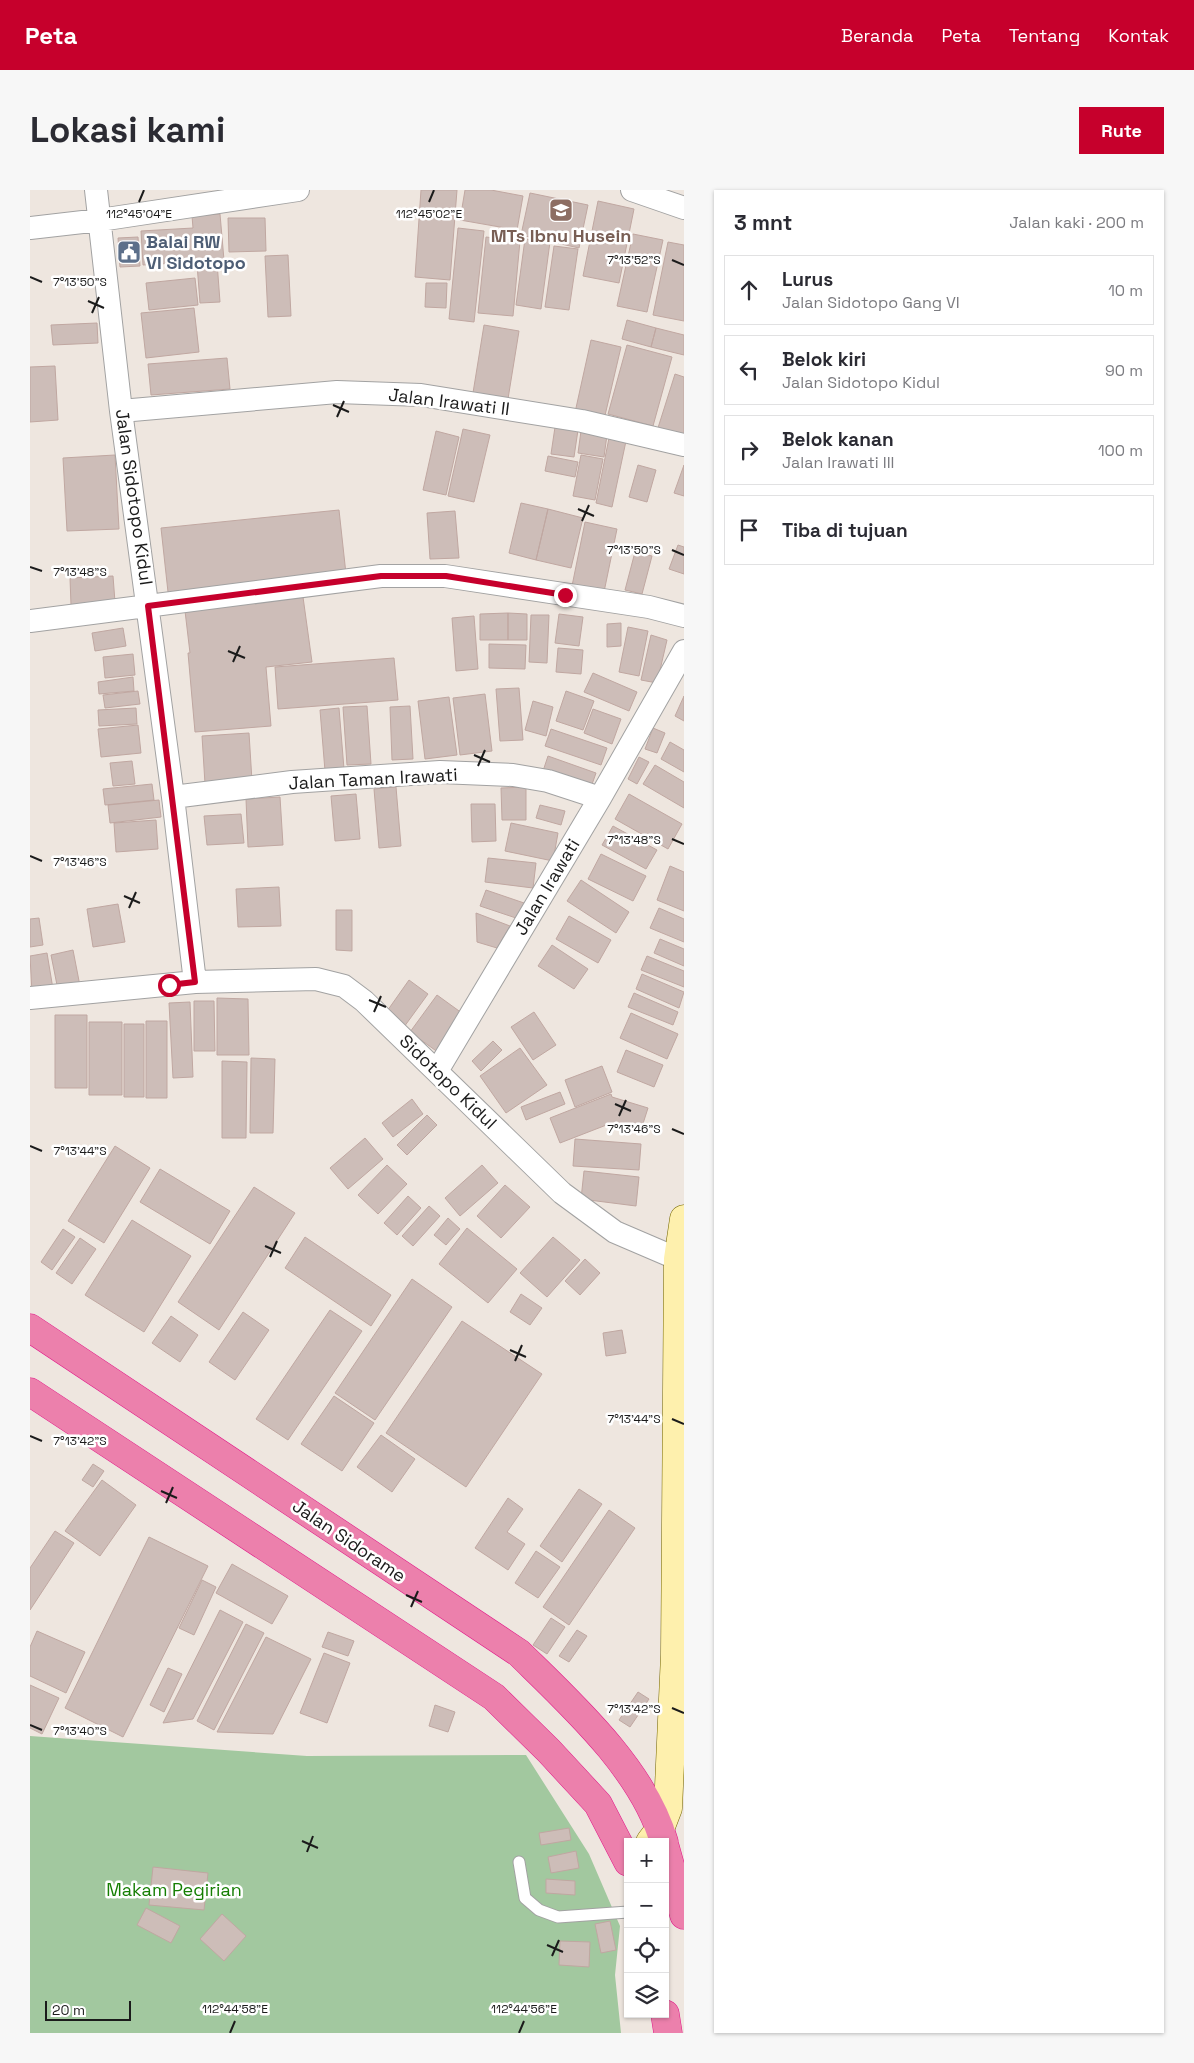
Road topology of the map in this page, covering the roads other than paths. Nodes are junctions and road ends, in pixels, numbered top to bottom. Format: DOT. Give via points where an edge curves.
graph roads {
  1 [pos="96,190"];
  2 [pos="298,190"];
  3 [pos="632,190"];
  4 [pos="684,208"];
  5 [pos="100,220"];
  6 [pos="30,228"];
  7 [pos="121,411"];
  8 [pos="684,445"];
  9 [pos="148,606"];
  10 [pos="684,616"];
  11 [pos="30,621"];
  12 [pos="684,651"];
  13 [pos="173,797"];
  14 [pos="600,798"];
  15 [pos="195,982"];
  16 [pos="30,998"];
  17 [pos="436,1071"];
  18 [pos="684,1219"];
  19 [pos="681,1259"];
  20 [pos="30,1328"];
  21 [pos="30,1392"];
  22 [pos="680,1595"];
  23 [pos="676,1791"];
  24 [pos="659,1838"];
  25 [pos="660,1838"];
  26 [pos="624,1854"];
  27 [pos="520,1862"];
  28 [pos="669,1877"];
  29 [pos="676,1905"];
  30 [pos="624,1912"];
  31 [pos="666,2018"];
  32 [pos="668,2033"];
  1 -- 5 [label="street, Jalan Sidotopo Kidul"];
  2 -- 5 [label="street"];
  3 -- 4 [label="street"];
  5 -- 6 [label="street"];
  5 -- 7 [label="street, Jalan Sidotopo Kidul"];
  7 -- 8 [label="street, Jalan Irawati II" via="337,392 421,395 582,421"];
  7 -- 9 [label="street, Jalan Sidotopo Kidul"];
  9 -- 10 [label="street" via="381,576 446,576 649,607"];
  9 -- 11 [label="street"];
  9 -- 13 [label="street, Jalan Sidotopo Kidul"];
  12 -- 14 [label="street, Jalan Irawati"];
  13 -- 14 [label="street, Jalan Taman Irawati" via="292,782 440,772 513,775 548,781"];
  13 -- 15 [label="street, Jalan Sidotopo Kidul"];
  14 -- 17 [label="street, Jalan Irawati"];
  15 -- 16 [label="street, Sidotopo Kidul"];
  15 -- 17 [label="street, Sidotopo Kidul" via="316,979 344,986 364,1001"];
  17 -- 19 [label="street, Sidotopo Kidul" via="562,1193 615,1232"];
  18 -- 19 [label="street"];
  19 -- 22 [label="street"];
  20 -- 24 [label="highway, Jalan Sidorame" via="519,1653 586,1718 634,1780"];
  21 -- 26 [label="highway" via="494,1697 598,1804"];
  22 -- 23 [label="street"];
  23 -- 25 [label="street"];
  27 -- 30 [label="lane" via="524,1898 539,1910 558,1916"];
  28 -- 29 [label="highway, Jalan Sidorame"];
  31 -- 32 [label="highway"];
}
